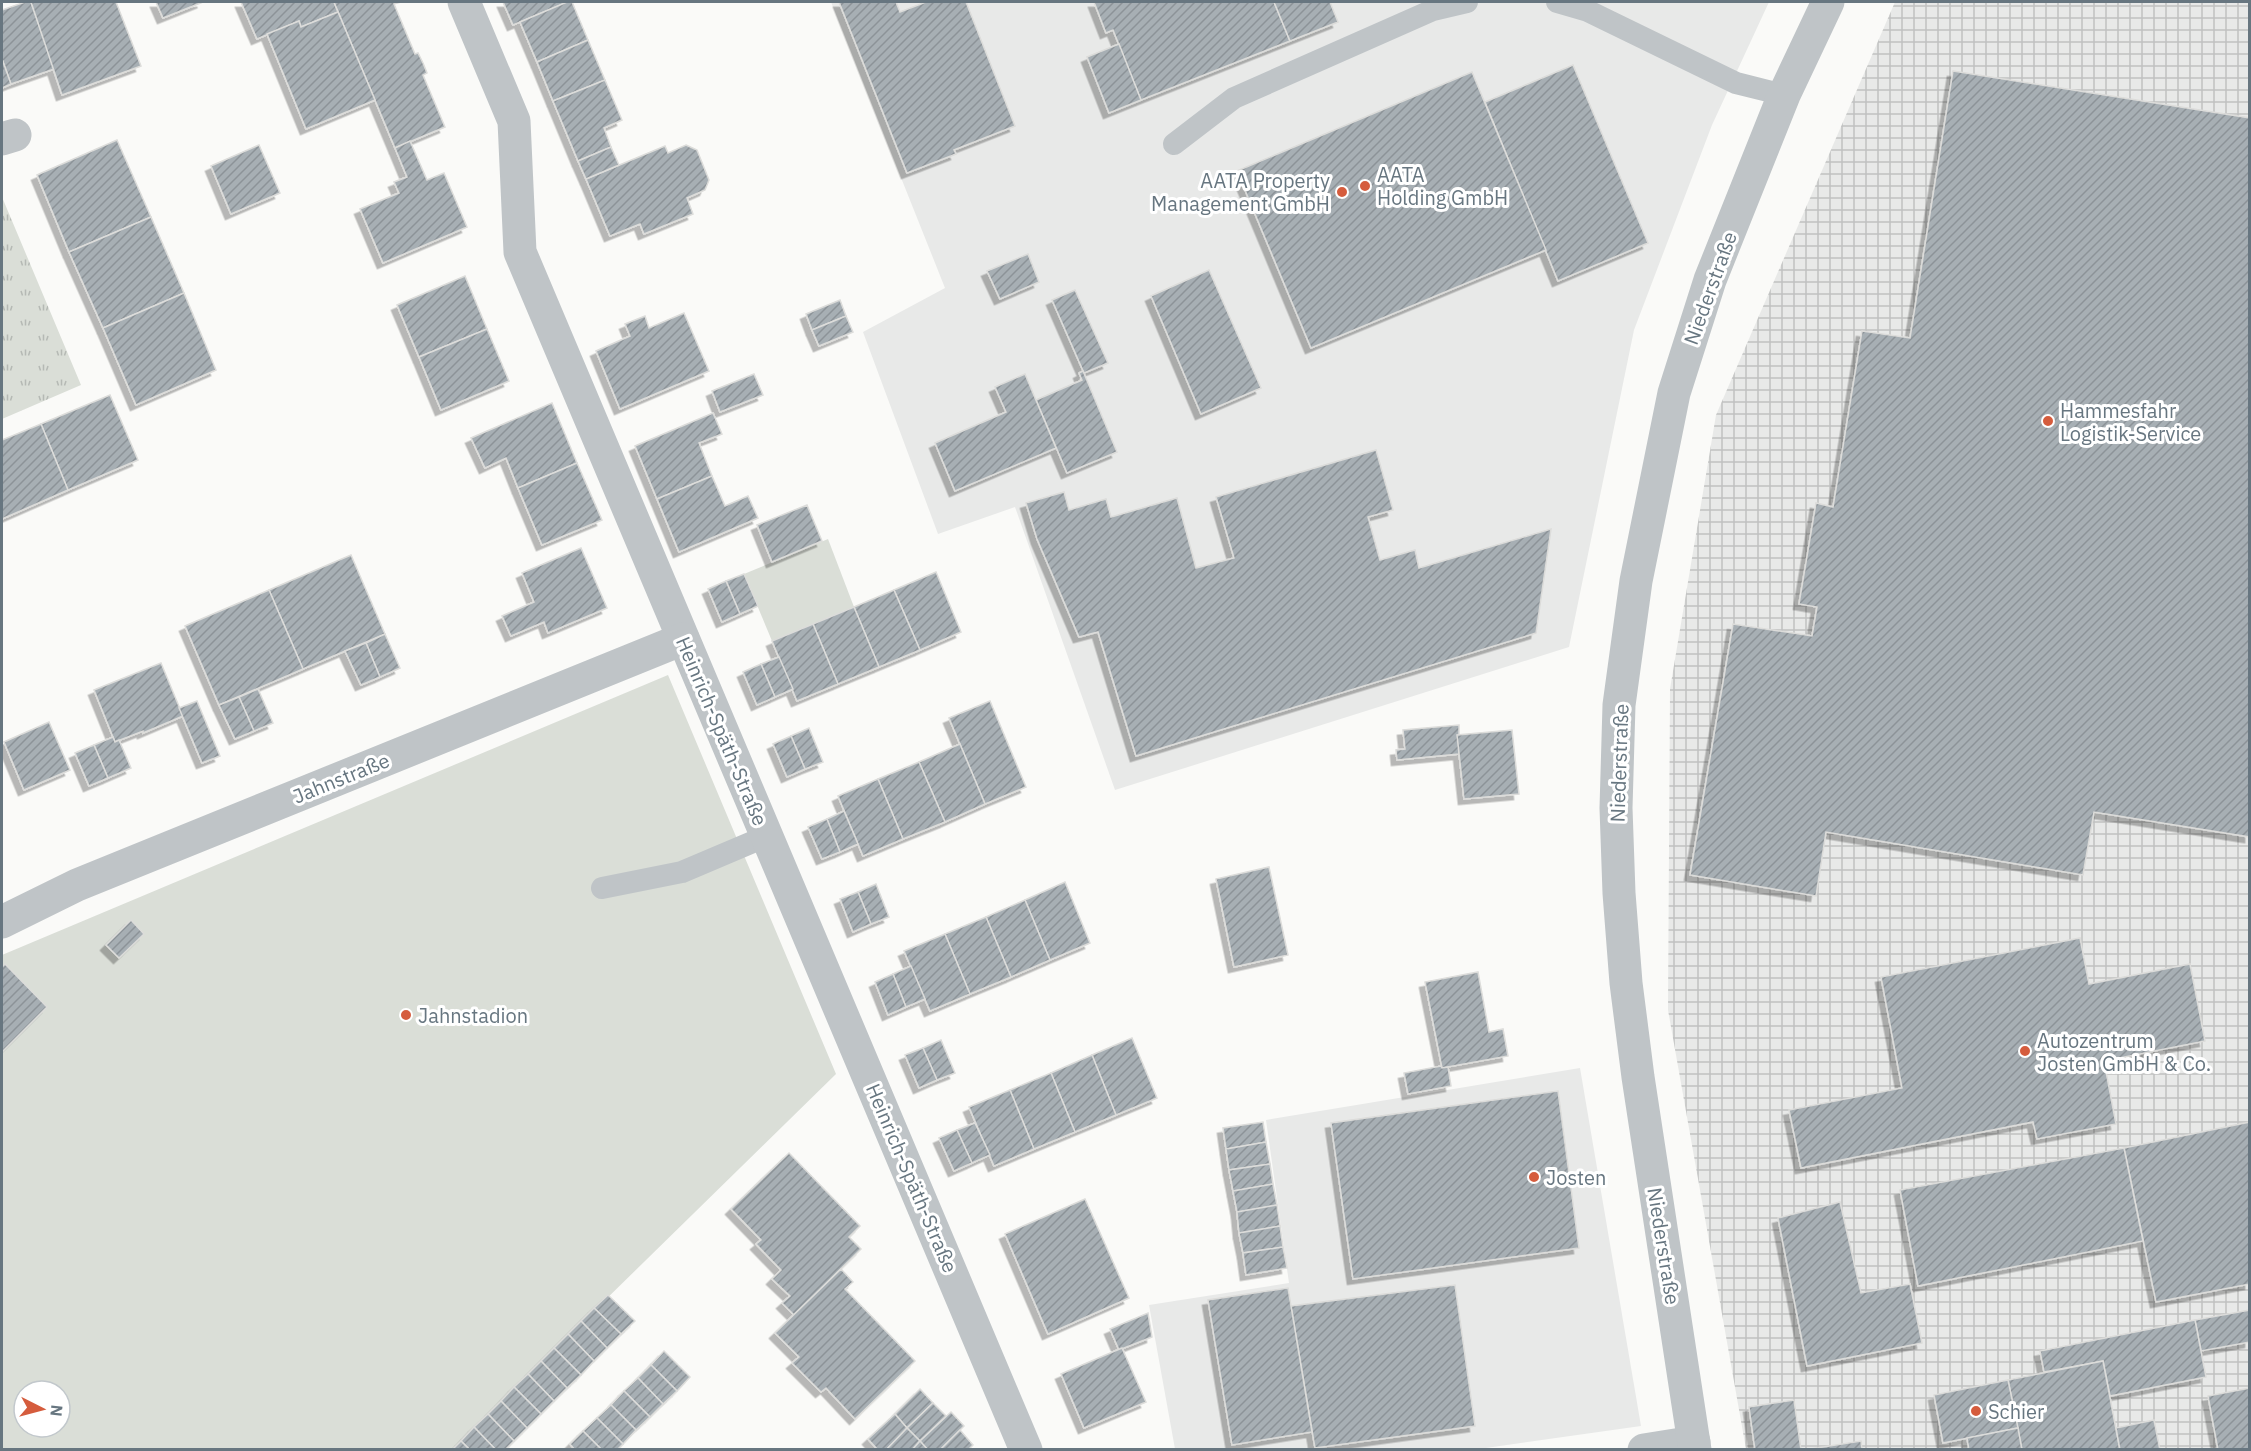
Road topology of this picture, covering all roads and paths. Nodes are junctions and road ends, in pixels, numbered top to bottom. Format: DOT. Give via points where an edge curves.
graph roads {
  1 [pos="464,2"];
  2 [pos="1467,2"];
  3 [pos="1557,2"];
  4 [pos="1828,2"];
  5 [pos="1785,95"];
  6 [pos="1174,144"];
  7 [pos="683,639"];
  8 [pos="767,836"];
  9 [pos="602,888"];
  10 [pos="2,922"];
  11 [pos="1694,1446"];
  12 [pos="1026,1449"];
  13 [pos="1644,1449"];
  1 -- 7 [label="street, Heinrich-Späth-Straße" via="514,121 520,252"];
  2 -- 6 [label="lane" via="1433,10 1234,98"];
  3 -- 5 [label="lane" via="1588,10 1736,83"];
  4 -- 5 [label="street, Niederstraße"];
  5 -- 11 [label="street, Niederstraße" via="1710,280 1674,393 1636,581 1619,705 1616,808 1626,983"];
  7 -- 8 [label="street, Heinrich-Späth-Straße"];
  7 -- 10 [label="street, Jahnstraße" via="77,885"];
  8 -- 9 [label="lane" via="682,872"];
  8 -- 12 [label="street, Heinrich-Späth-Straße"];
  11 -- 13 [label="street"];
}
